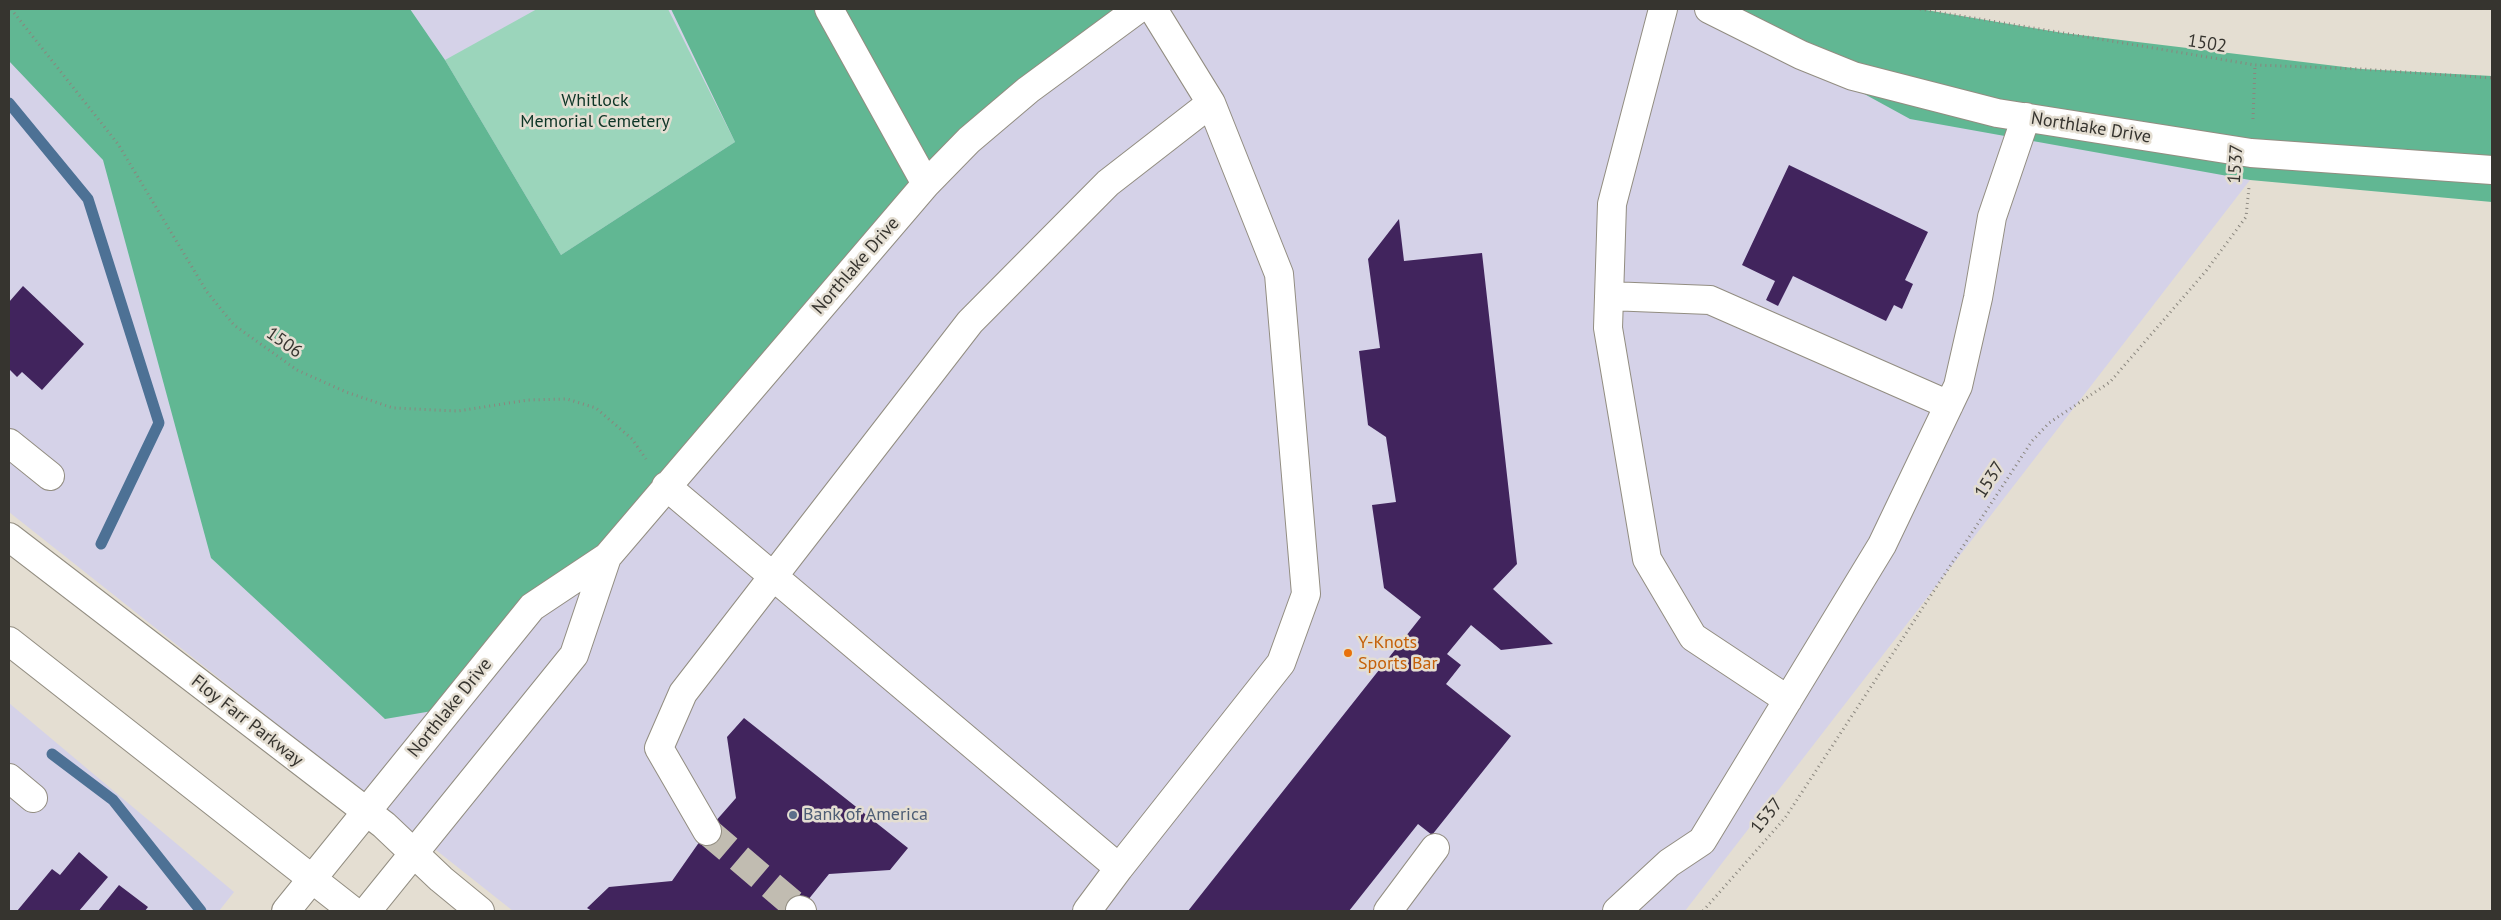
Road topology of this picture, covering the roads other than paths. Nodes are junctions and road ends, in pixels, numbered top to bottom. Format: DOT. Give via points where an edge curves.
graph roads {
  1 [pos="829,9"];
  2 [pos="1138,9"];
  3 [pos="1152,9"];
  4 [pos="1663,9"];
  5 [pos="1709,9"];
  6 [pos="1211,104"];
  7 [pos="2026,117"];
  8 [pos="2492,170"];
  9 [pos="926,184"];
  10 [pos="1609,296"];
  11 [pos="1949,405"];
  12 [pos="9,443"];
  13 [pos="50,476"];
  14 [pos="666,486"];
  15 [pos="9,537"];
  16 [pos="607,557"];
  17 [pos="775,577"];
  18 [pos="9,641"];
  19 [pos="1788,700"];
  20 [pos="9,778"];
  21 [pos="33,798"];
  22 [pos="366,811"];
  23 [pos="707,831"];
  24 [pos="1435,848"];
  25 [pos="414,853"];
  26 [pos="1119,868"];
  27 [pos="311,879"];
  28 [pos="286,911"];
  29 [pos="353,911"];
  30 [pos="367,911"];
  31 [pos="480,911"];
  32 [pos="1087,911"];
  33 [pos="1388,911"];
  34 [pos="1617,911"];
  1 -- 9 [label="street"];
  2 -- 9 [label="street, Northlake Drive" via="1028,90 969,140"];
  3 -- 6 [label="street"];
  4 -- 10 [label="street" via="1612,204"];
  5 -- 7 [label="street, Northlake Drive" via="1801,55 1854,76 1997,113"];
  6 -- 17 [label="street" via="1108,183 970,322"];
  6 -- 26 [label="street" via="1279,274 1306,594 1281,662"];
  7 -- 8 [label="street, Northlake Drive" via="2252,153"];
  7 -- 11 [label="street" via="1992,217 1958,386"];
  9 -- 14 [label="street, Northlake Drive"];
  10 -- 11 [label="street" via="1710,300"];
  10 -- 19 [label="street" via="1608,328 1647,560 1693,637"];
  11 -- 19 [label="street" via="1882,545"];
  12 -- 13 [label="street"];
  14 -- 16 [label="street, Northlake Drive"];
  14 -- 17 [label="street"];
  15 -- 22 [label="street, Floy Farr Parkway"];
  16 -- 22 [label="street, Northlake Drive" via="532,607"];
  16 -- 25 [label="street, Northlake Drive" via="574,655"];
  17 -- 23 [label="street" via="683,693 659,748"];
  17 -- 26 [label="street"];
  18 -- 27 [label="street"];
  19 -- 34 [label="street" via="1702,841 1669,863"];
  20 -- 21 [label="street"];
  22 -- 25 [label="street, Floy Farr Parkway"];
  22 -- 27 [label="street, Northlake Drive"];
  24 -- 33 [label="street"];
  25 -- 30 [label="street, Northlake Drive"];
  25 -- 31 [label="street, Floy Farr Parkway"];
  26 -- 32 [label="street"];
  27 -- 28 [label="street, Northlake Drive"];
  27 -- 29 [label="street"];
}
